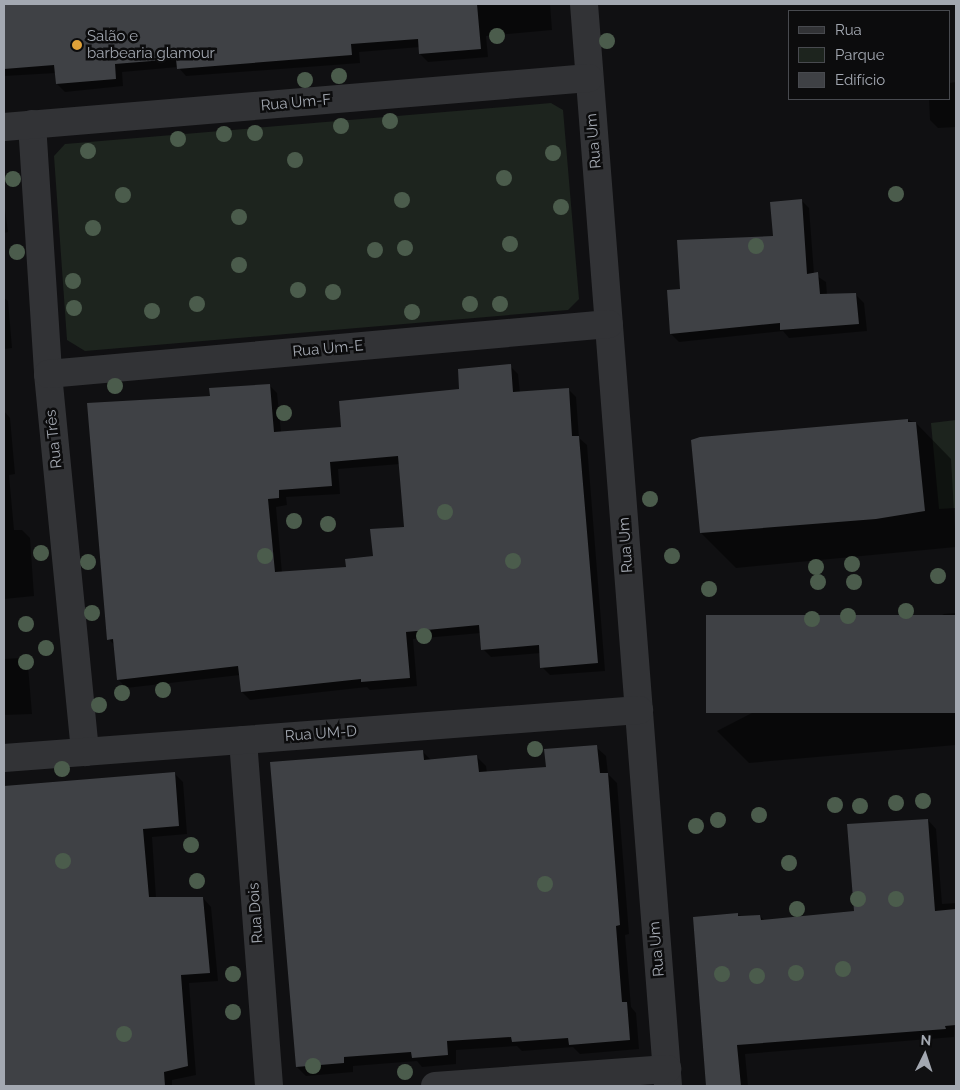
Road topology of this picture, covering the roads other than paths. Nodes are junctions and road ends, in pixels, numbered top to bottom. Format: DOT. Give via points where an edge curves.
graph roads {
  1 [pos="584,4"];
  2 [pos="589,78"];
  3 [pos="32,124"];
  4 [pos="4,127"];
  5 [pos="609,324"];
  6 [pos="48,374"];
  7 [pos="639,710"];
  8 [pos="243,740"];
  9 [pos="84,752"];
  10 [pos="4,758"];
  11 [pos="668,1078"];
  12 [pos="270,1086"];
  13 [pos="434,1086"];
  1 -- 2 [label="street, Rua Um"];
  2 -- 3 [label="street, Rua Um-F"];
  2 -- 5 [label="street, Rua Um"];
  3 -- 4 [label="street, Rua Um-F"];
  3 -- 6 [label="street, Rua Três"];
  5 -- 6 [label="street, Rua Um-E"];
  5 -- 7 [label="street, Rua Um"];
  6 -- 9 [label="street, Rua Três"];
  7 -- 8 [label="street, Rua UM-D"];
  7 -- 11 [label="street, Rua Um"];
  8 -- 9 [label="street, Rua UM-D"];
  8 -- 12 [label="street, Rua Dois"];
  9 -- 10 [label="street, Rua UM-D"];
  11 -- 13 [label="street"];
}
